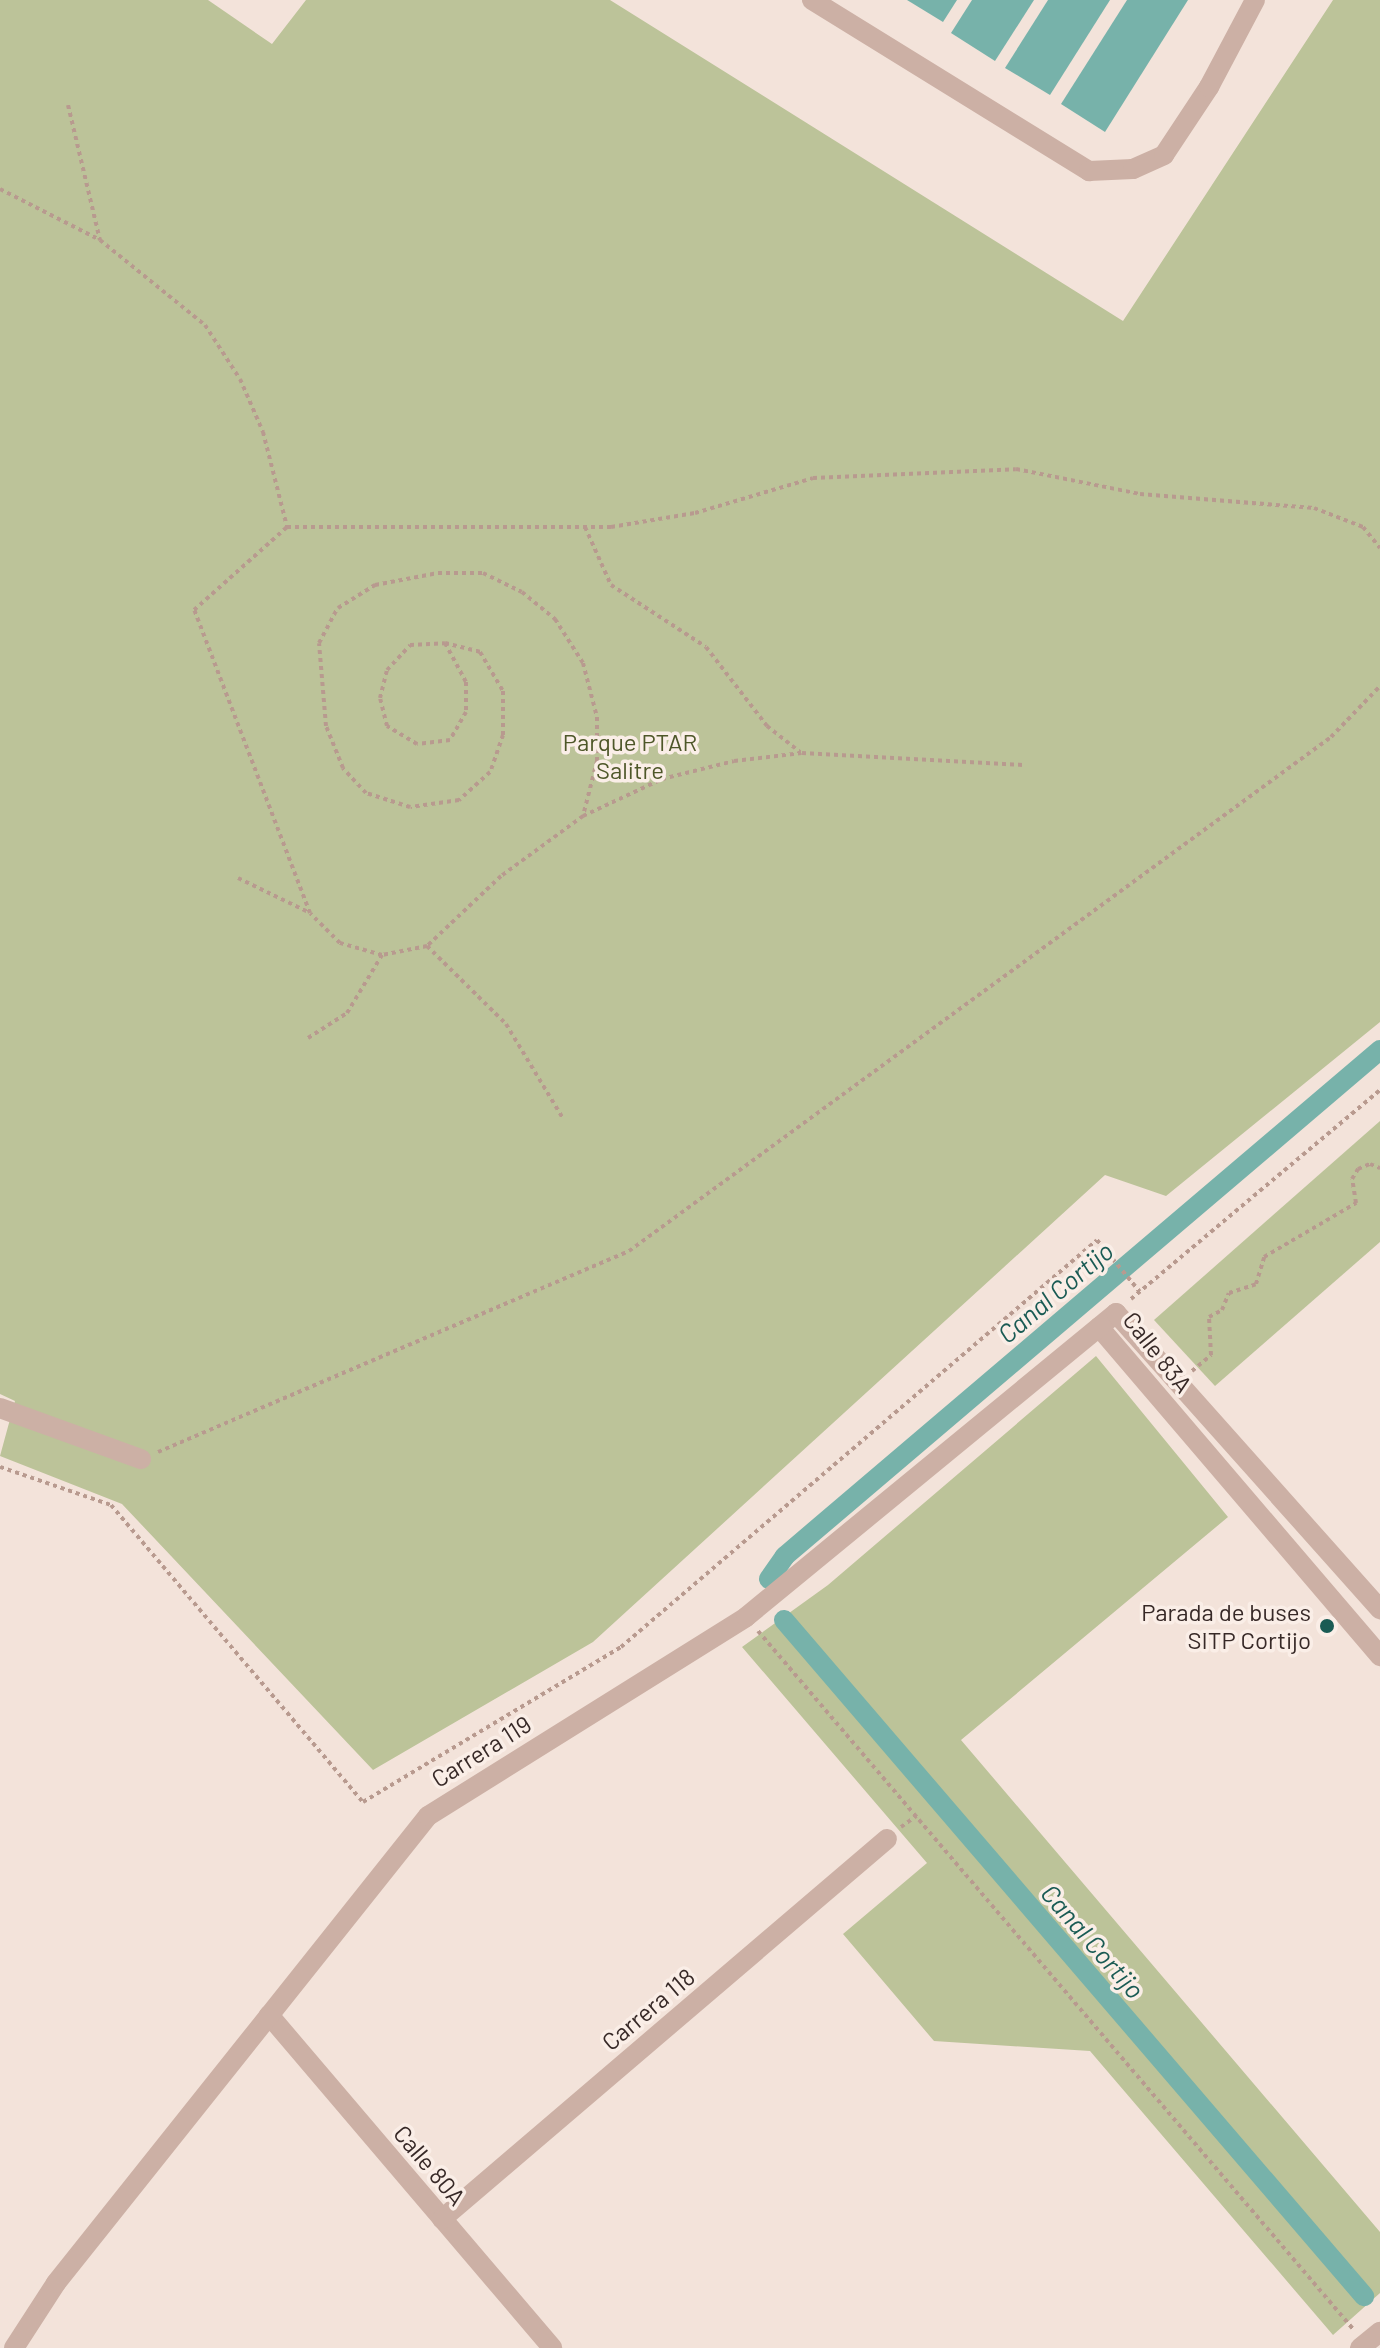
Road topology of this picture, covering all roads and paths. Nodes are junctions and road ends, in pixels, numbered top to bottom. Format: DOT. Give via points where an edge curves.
graph roads {
  1 [pos="812,0"];
  2 [pos="1255,0"];
  3 [pos="68,105"];
  4 [pos="0,189"];
  5 [pos="100,240"];
  6 [pos="287,527"];
  7 [pos="585,527"];
  8 [pos="1380,548"];
  9 [pos="445,643"];
  10 [pos="1380,686"];
  11 [pos="802,753"];
  12 [pos="1023,765"];
  13 [pos="583,816"];
  14 [pos="238,878"];
  15 [pos="310,913"];
  16 [pos="427,946"];
  17 [pos="382,955"];
  18 [pos="308,1038"];
  19 [pos="1380,1090"];
  20 [pos="562,1117"];
  21 [pos="1380,1168"];
  22 [pos="1099,1327"];
  23 [pos="1180,1379"];
  24 [pos="0,1408"];
  25 [pos="141,1459"];
  26 [pos="0,1467"];
  27 [pos="1380,1609"];
  28 [pos="746,1617"];
  29 [pos="1380,1656"];
  30 [pos="887,1839"];
  31 [pos="269,2015"];
  32 [pos="442,2219"];
  33 [pos="1369,2341"];
  34 [pos="14,2348"];
  35 [pos="552,2348"];
  1 -- 2 [label="street" via="1089,171 1133,169 1164,155 1209,87"];
  3 -- 5 [label="path"];
  4 -- 5 [label="path"];
  5 -- 6 [label="path" via="205,325 263,432"];
  6 -- 7 [label="path"];
  6 -- 15 [label="path" via="194,610"];
  7 -- 8 [label="path" via="695,513 813,478 1016,469 1140,494 1314,508 1363,527"];
  7 -- 11 [label="path" via="611,585 706,647 767,726"];
  9 -- 9 [label="path" via="410,645 387,670 380,698 387,726 417,744 450,740 466,712 466,682"];
  9 -- 13 [label="path" via="480,652 503,691 503,735 490,772 459,800 410,807 366,793 343,768 326,726 319,680 319,643 338,608 375,585 438,573 483,573 522,592 555,619 583,663 597,717 597,761"];
  10 -- 25 [label="path" via="1331,737 629,1251"];
  11 -- 12 [label="path"];
  11 -- 13 [label="path" via="734,761 662,779"];
  13 -- 16 [label="path" via="501,876"];
  14 -- 15 [label="path"];
  15 -- 17 [label="path" via="340,943"];
  16 -- 17 [label="path"];
  16 -- 20 [label="path" via="506,1024"];
  17 -- 18 [label="path" via="347,1013"];
  19 -- 26 [label="path" via="1140,1292 1097,1240 621,1647 363,1802 111,1505"];
  21 -- 23 [label="path" via="1370,1164 1358,1169 1353,1175 1356,1203 1264,1257 1256,1284 1229,1293 1222,1310 1209,1317 1209,1358"];
  22 -- 23 [label="street, Calle 83A" via="1116,1313"];
  22 -- 28 [label="street, Carrera 119"];
  22 -- 29 [label="street, Calle 83A"];
  23 -- 27 [label="street, Calle 83A"];
  24 -- 25 [label="street"];
  28 -- 31 [label="street, Carrera 119" via="428,1816"];
  28 -- 33 [label="path"];
  30 -- 32 [label="street, Carrera 118"];
  31 -- 32 [label="street, Calle 80A"];
  31 -- 34 [label="street, Carrera 119" via="56,2283"];
  32 -- 35 [label="street, Calle 80A"];
}
